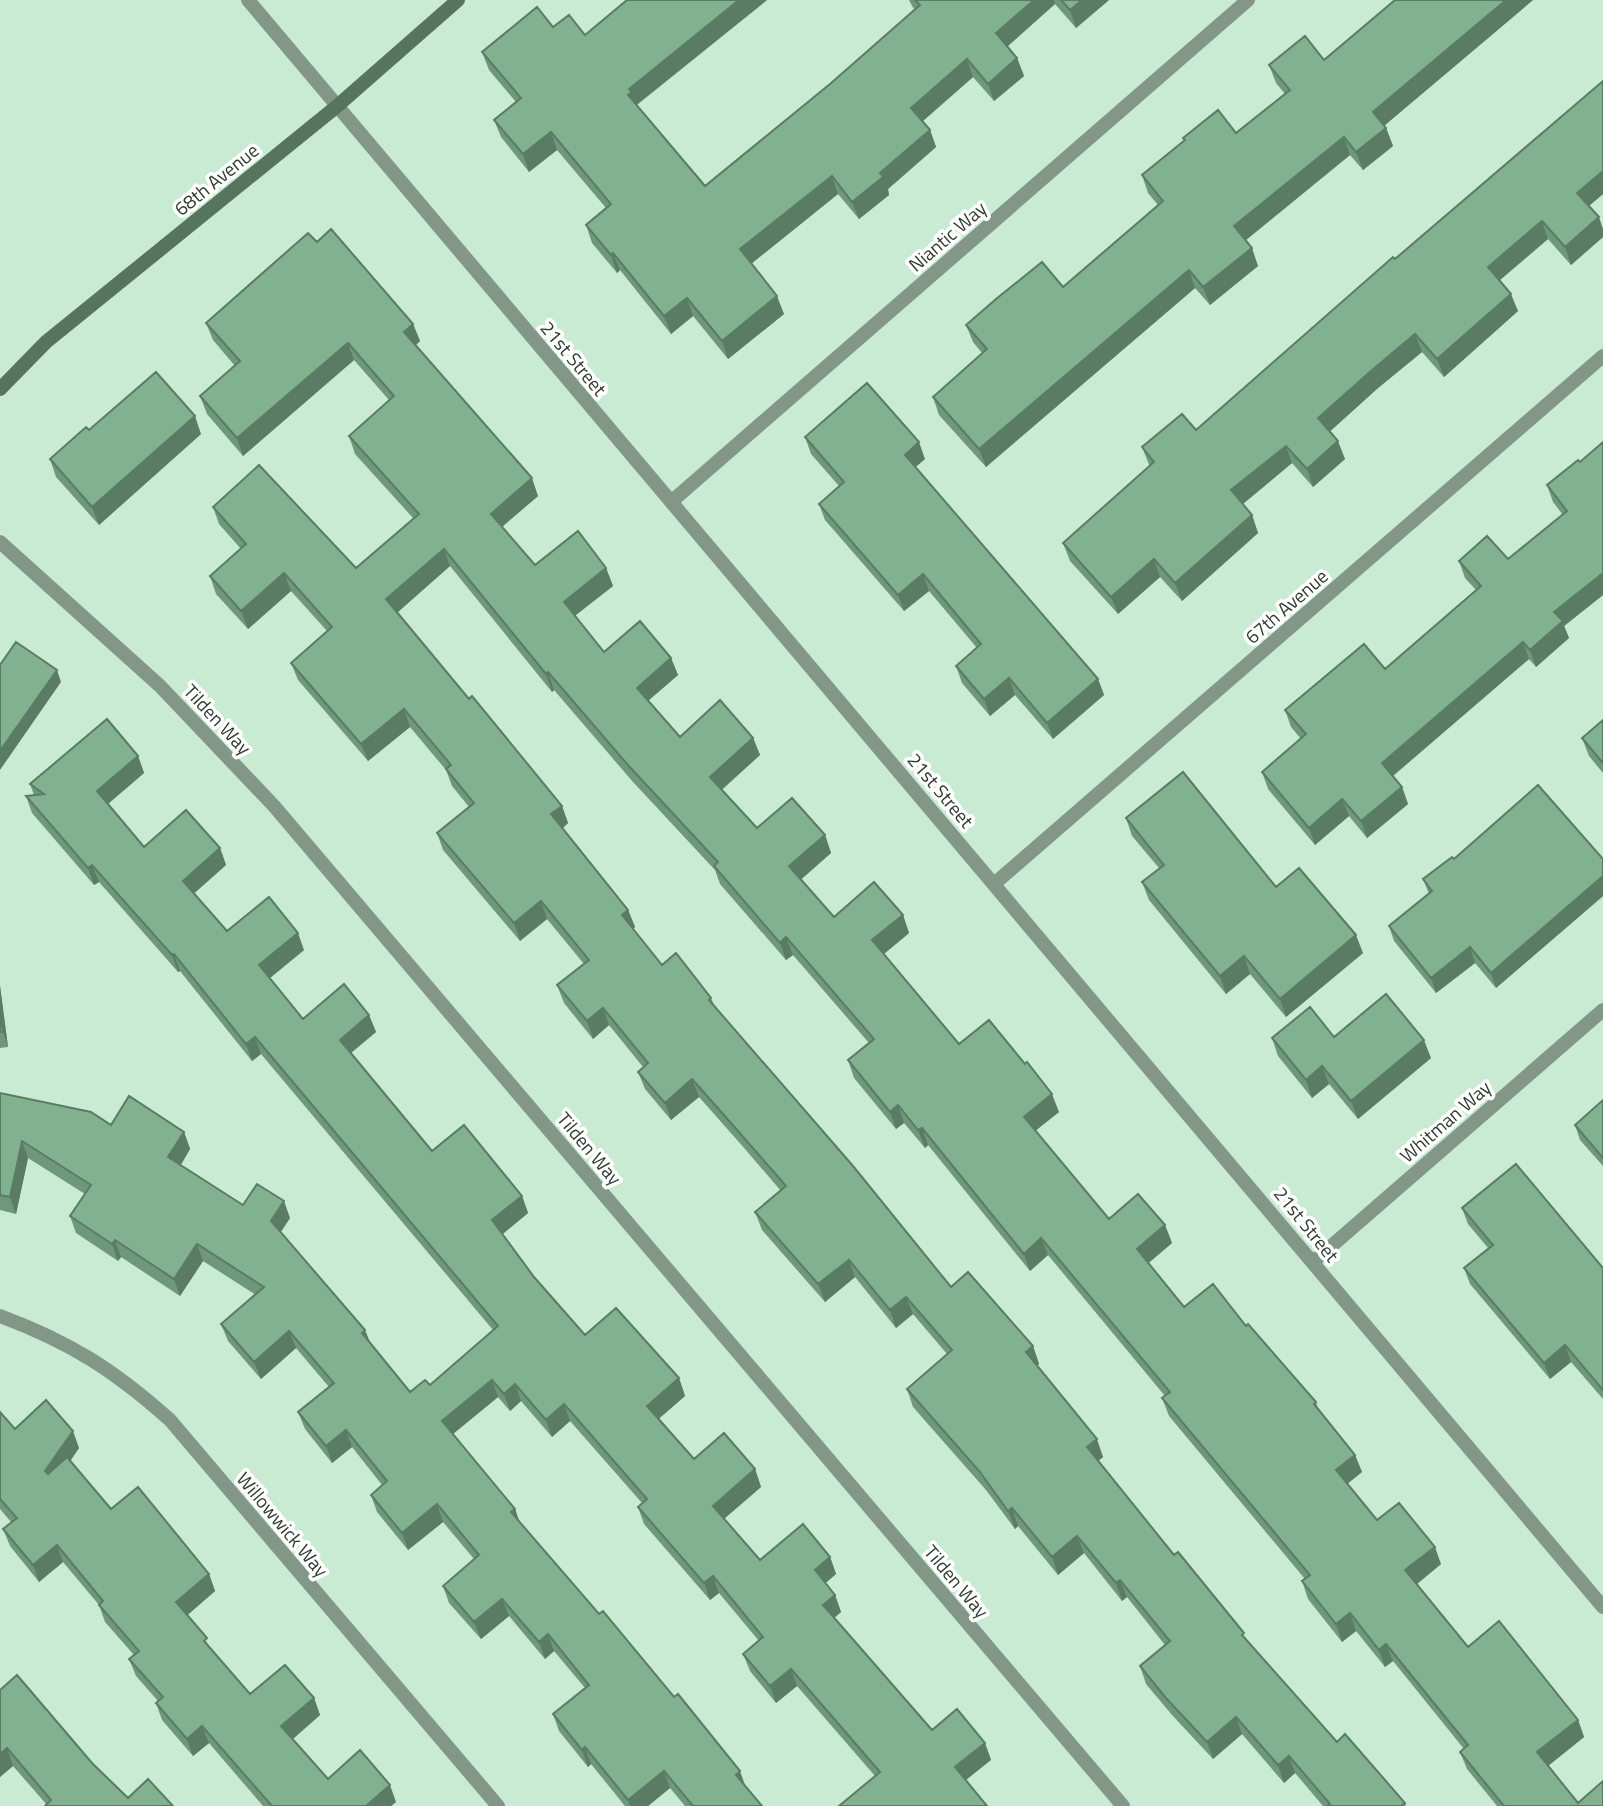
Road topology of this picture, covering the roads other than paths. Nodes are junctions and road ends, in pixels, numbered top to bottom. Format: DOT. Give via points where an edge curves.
graph roads {
  1 [pos="248,0"];
  2 [pos="458,0"];
  3 [pos="1248,0"];
  4 [pos="336,107"];
  5 [pos="1603,356"];
  6 [pos="0,390"];
  7 [pos="671,502"];
  8 [pos="0,542"];
  9 [pos="994,884"];
  10 [pos="1603,1010"];
  11 [pos="1313,1262"];
  12 [pos="0,1316"];
  13 [pos="1603,1606"];
  14 [pos="498,1806"];
  15 [pos="1123,1806"];
  1 -- 4 [label="street, 21st Street"];
  2 -- 4 [label="street, 68th Avenue"];
  3 -- 7 [label="street, Niantic Way"];
  4 -- 6 [label="street, 68th Avenue" via="46,342"];
  4 -- 7 [label="street, 21st Street"];
  5 -- 9 [label="street, 67th Avenue"];
  7 -- 9 [label="street, 21st Street"];
  8 -- 15 [label="street, Tilden Way" via="160,686 274,806"];
  9 -- 11 [label="street, 21st Street"];
  10 -- 11 [label="street, Whitman Way"];
  11 -- 13 [label="street, 21st Street"];
  12 -- 14 [label="street, Willowwick Way" via="52,1335 126,1381 170,1420"];
}
